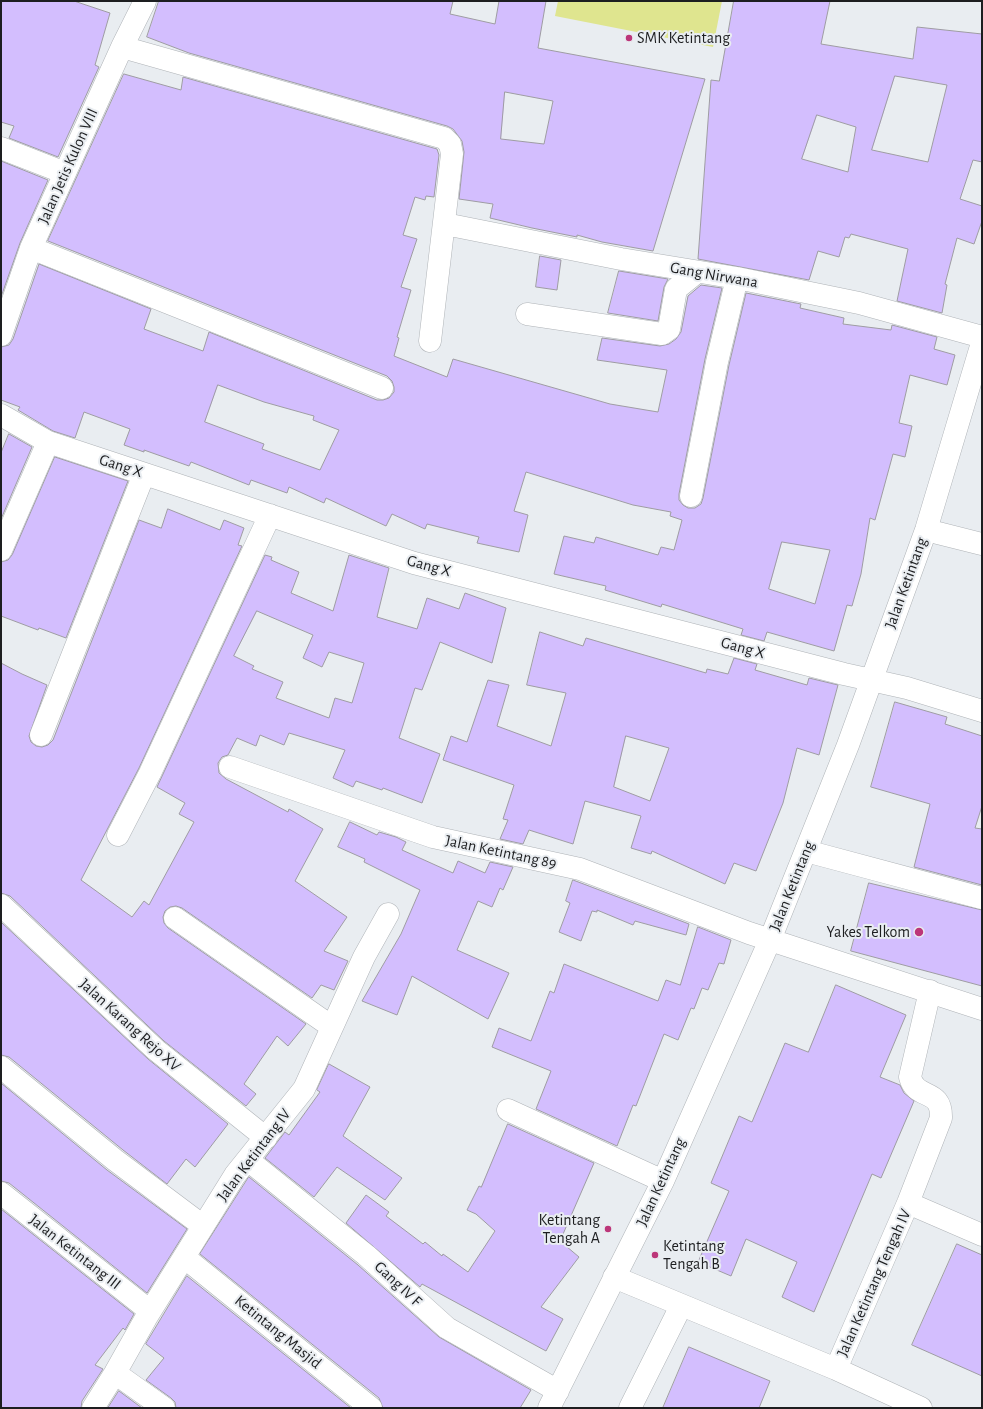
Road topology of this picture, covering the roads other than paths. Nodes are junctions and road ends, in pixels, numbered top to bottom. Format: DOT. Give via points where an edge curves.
graph roads {
  1 [pos="146,1"];
  2 [pos="122,47"];
  3 [pos="1,148"];
  4 [pos="65,173"];
  5 [pos="444,224"];
  6 [pos="31,248"];
  7 [pos="697,272"];
  8 [pos="737,278"];
  9 [pos="527,314"];
  10 [pos="1,335"];
  11 [pos="982,337"];
  12 [pos="430,341"];
  13 [pos="982,343"];
  14 [pos="382,388"];
  15 [pos="4,423"];
  16 [pos="48,442"];
  17 [pos="144,474"];
  18 [pos="691,496"];
  19 [pos="270,515"];
  20 [pos="926,530"];
  21 [pos="982,544"];
  22 [pos="1,550"];
  23 [pos="870,680"];
  24 [pos="982,711"];
  25 [pos="42,735"];
  26 [pos="230,767"];
  27 [pos="118,835"];
  28 [pos="806,851"];
  29 [pos="982,898"];
  30 [pos="1,905"];
  31 [pos="388,914"];
  32 [pos="174,918"];
  33 [pos="770,940"];
  34 [pos="930,991"];
  35 [pos="982,1008"];
  36 [pos="332,1027"];
  37 [pos="1,1067"];
  38 [pos="508,1110"];
  39 [pos="266,1138"];
  40 [pos="248,1160"];
  41 [pos="663,1181"];
  42 [pos="1,1192"];
  43 [pos="908,1203"];
  44 [pos="203,1226"];
  45 [pos="982,1235"];
  46 [pos="184,1257"];
  47 [pos="614,1277"];
  48 [pos="681,1306"];
  49 [pos="150,1311"];
  50 [pos="836,1369"];
  51 [pos="115,1373"];
  52 [pos="554,1400"];
  53 [pos="93,1408"];
  54 [pos="164,1408"];
  55 [pos="371,1408"];
  56 [pos="630,1408"];
  57 [pos="921,1408"];
  1 -- 2 [label="street, Jalan Jetis Kulon VIII"];
  2 -- 4 [label="street, Jalan Jetis Kulon VIII"];
  2 -- 5 [label="street" via="444,138 450,144 452,154"];
  3 -- 4 [label="street"];
  4 -- 6 [label="street, Jalan Jetis Kulon VIII"];
  5 -- 7 [label="street, Gang Nirwana" via="621,260"];
  5 -- 12 [label="street"];
  6 -- 10 [label="street, Jalan Jetis Kulon VIII"];
  6 -- 14 [label="street"];
  7 -- 8 [label="street, Gang Nirwana"];
  7 -- 9 [label="street" via="676,289 669,329 662,334"];
  8 -- 11 [label="street, Gang Nirwana" via="859,303"];
  8 -- 18 [label="street" via="717,362"];
  13 -- 20 [label="street, Jalan Ketintang"];
  15 -- 16 [label="street, Gang X"];
  16 -- 17 [label="street, Gang X"];
  16 -- 22 [label="street"];
  17 -- 19 [label="street, Gang X"];
  17 -- 25 [label="street"];
  19 -- 23 [label="street, Gang X" via="414,563"];
  19 -- 27 [label="street" via="150,773"];
  20 -- 21 [label="street"];
  20 -- 23 [label="street, Jalan Ketintang"];
  23 -- 24 [label="street, Gang X"];
  23 -- 28 [label="street, Jalan Ketintang" via="848,745"];
  26 -- 33 [label="street, Jalan Ketintang 89" via="433,837 580,870"];
  28 -- 29 [label="street"];
  28 -- 33 [label="street, Jalan Ketintang"];
  30 -- 39 [label="street, Jalan Karang Rejo XV" via="156,1050"];
  31 -- 36 [label="street, Jalan Ketintang IV" via="364,957"];
  32 -- 36 [label="street"];
  33 -- 34 [label="street, Jalan Ketintang 89"];
  33 -- 41 [label="street, Jalan Ketintang"];
  34 -- 35 [label="street, Jalan Ketintang 89"];
  34 -- 43 [label="street" via="910,1076 912,1085 936,1099 942,1107 941,1118"];
  36 -- 39 [label="street, Jalan Ketintang IV" via="304,1089"];
  37 -- 44 [label="street" via="115,1160"];
  38 -- 41 [label="street"];
  39 -- 40 [label="street, Jalan Ketintang IV"];
  40 -- 44 [label="street, Jalan Ketintang IV" via="235,1175"];
  40 -- 52 [label="street, Gang IV F" via="366,1254 447,1328"];
  41 -- 47 [label="street, Jalan Ketintang"];
  42 -- 49 [label="street, Jalan Ketintang III"];
  43 -- 45 [label="street, Jalan Ketintang Tengah IV"];
  43 -- 50 [label="street, Jalan Ketintang Tengah IV"];
  44 -- 46 [label="street, Jalan Ketintang IV"];
  46 -- 49 [label="street, Jalan Ketintang IV"];
  46 -- 55 [label="street, Ketintang Masjid"];
  47 -- 48 [label="street"];
  47 -- 52 [label="street, Jalan Ketintang"];
  48 -- 50 [label="street"];
  48 -- 56 [label="street"];
  49 -- 51 [label="street, Jalan Ketintang IV"];
  50 -- 57 [label="street"];
  51 -- 53 [label="street, Jalan Ketintang IV"];
  51 -- 54 [label="street"];
}
